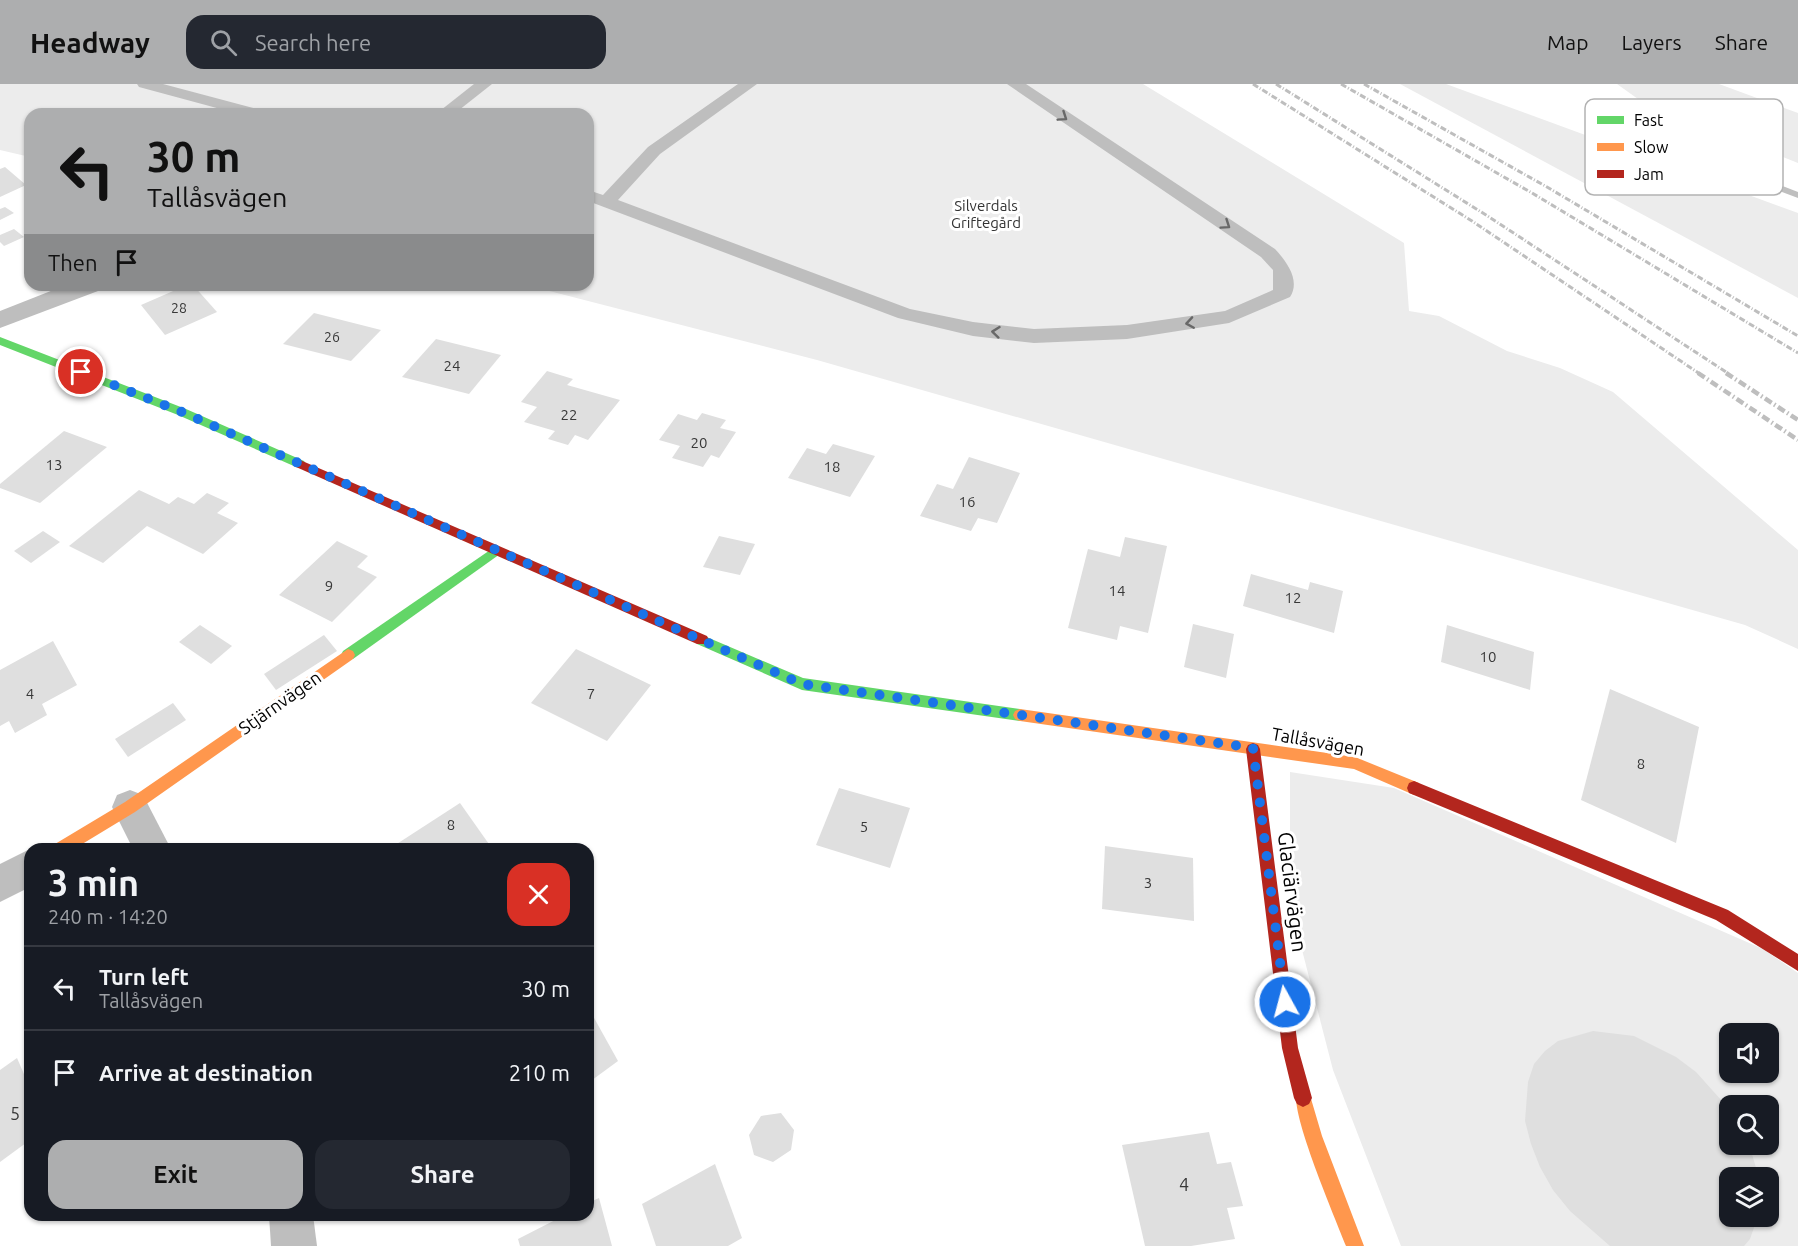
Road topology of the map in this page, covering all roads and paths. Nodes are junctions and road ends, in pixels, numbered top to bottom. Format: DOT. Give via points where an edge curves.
graph roads {
  1 [pos="146,84"];
  2 [pos="484,84"];
  3 [pos="749,84"];
  4 [pos="1015,84"];
  5 [pos="236,108"];
  6 [pos="452,108"];
  7 [pos="594,197"];
  8 [pos="607,202"];
  9 [pos="74,291"];
  10 [pos="0,320"];
  11 [pos="0,341"];
  12 [pos="496,551"];
  13 [pos="1253,748"];
  14 [pos="130,807"];
  15 [pos="70,843"];
  16 [pos="150,843"];
  17 [pos="24,871"];
  18 [pos="0,885"];
  19 [pos="1798,963"];
  20 [pos="292,1221"];
  21 [pos="294,1246"];
  22 [pos="1355,1246"];
  1 -- 5 [label="lane"];
  2 -- 6 [label="lane"];
  3 -- 8 [label="lane" via="667,138 625,177"];
  4 -- 8 [label="lane, one-way" via="1268,253 1282,269 1283,293 1229,317 1126,332 1034,336 973,329 905,314"];
  7 -- 8 [label="lane"];
  9 -- 10 [label="street"];
  11 -- 12 [label="street, Tallåsvägen" via="182,412"];
  12 -- 13 [label="street, Tallåsvägen" via="802,684"];
  12 -- 14 [label="street, Stjärnvägen"];
  13 -- 19 [label="street, Tallåsvägen" via="1355,763 1722,915"];
  13 -- 22 [label="street, Glaciärvägen" via="1290,1048 1313,1136"];
  14 -- 15 [label="street, Stjärnvägen"];
  14 -- 16 [label="street"];
  17 -- 18 [label="street"];
  20 -- 21 [label="street"];
}
